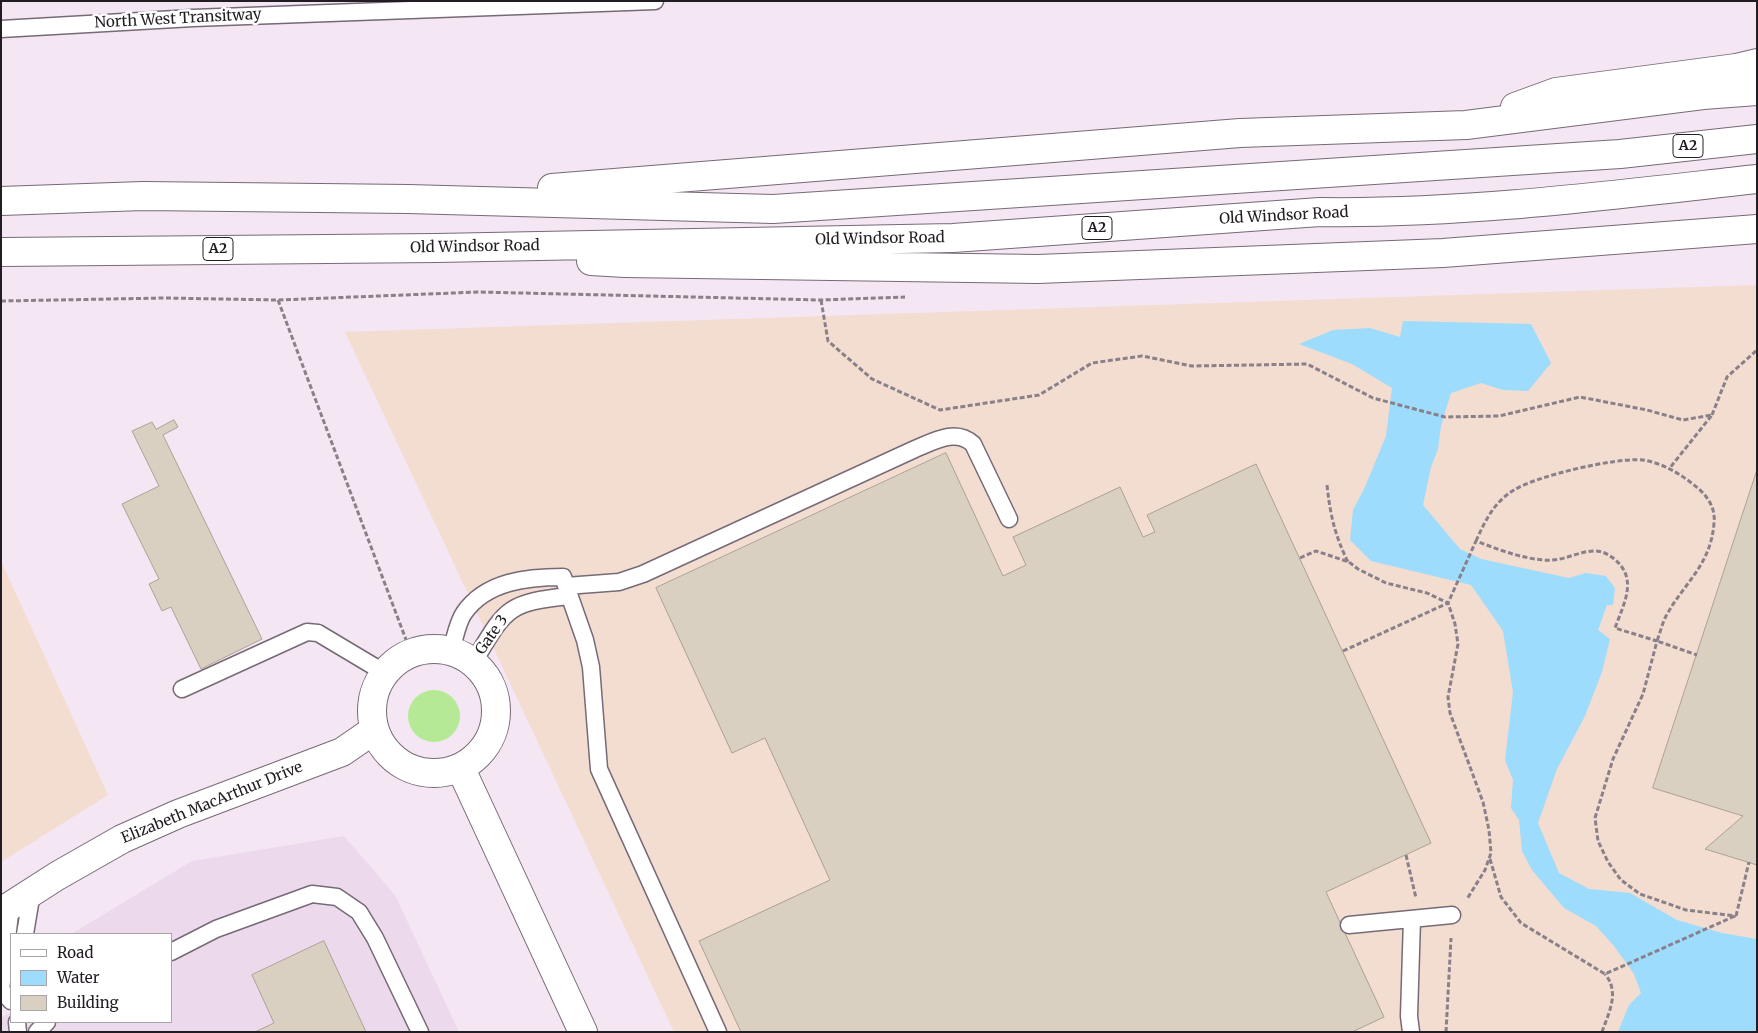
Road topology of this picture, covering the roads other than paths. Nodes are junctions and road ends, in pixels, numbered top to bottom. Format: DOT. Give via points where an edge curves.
graph roads {
  1 [pos="655,1"];
  2 [pos="1,29"];
  3 [pos="1757,63"];
  4 [pos="1757,91"];
  5 [pos="1466,125"];
  6 [pos="1757,139"];
  7 [pos="1757,179"];
  8 [pos="408,200"];
  9 [pos="1,201"];
  10 [pos="1757,229"];
  11 [pos="436,248"];
  12 [pos="1,252"];
  13 [pos="1010,519"];
  14 [pos="566,586"];
  15 [pos="462,656"];
  16 [pos="386,672"];
  17 [pos="182,689"];
  18 [pos="374,730"];
  19 [pos="461,769"];
  20 [pos="15,903"];
  21 [pos="1452,915"];
  22 [pos="1416,919"];
  23 [pos="1349,926"];
  24 [pos="10,933"];
  25 [pos="25,933"];
  26 [pos="10,934"];
  27 [pos="172,951"];
  28 [pos="1,990"];
  29 [pos="10,1000"];
  30 [pos="46,1023"];
  31 [pos="37,1032"];
  32 [pos="420,1032"];
  33 [pos="583,1032"];
  34 [pos="718,1032"];
  35 [pos="1411,1032"];
  1 -- 2 [label="lane, North West Transitway" via="194,18"];
  3 -- 5 [label="main road" via="1556,92"];
  4 -- 5 [label="main road"];
  5 -- 8 [label="main road" via="1240,132"];
  6 -- 8 [label="main road, A2" via="1620,154 773,209"];
  7 -- 11 [label="main road, Old Windsor Road / A2" via="1512,205 1320,212 953,238"];
  8 -- 9 [label="main road, A2" via="143,196"];
  10 -- 11 [label="main road" via="1443,254 1038,269 625,264"];
  11 -- 12 [label="main road, Old Windsor Road / A2"];
  13 -- 14 [label="lane" via="973,444 967,438 947,436 642,574 619,582"];
  14 -- 15 [label="lane, Gate 3" via="512,607"];
  14 -- 15 [label="lane, Gate 3" via="531,577 495,587 480,597 464,614"];
  14 -- 34 [label="lane" via="591,667 599,769"];
  15 -- 16 [label="main road" via="430,647 395,662"];
  15 -- 19 [label="main road" via="485,673 497,704 488,742 478,756"];
  16 -- 17 [label="lane" via="318,633 307,632"];
  16 -- 18 [label="main road" via="380,678 371,708"];
  18 -- 19 [label="main road" via="394,760 419,772 441,774"];
  18 -- 20 [label="main road, Elizabeth MacArthur Drive" via="342,752 178,814 122,839"];
  19 -- 33 [label="main road"];
  20 -- 24 [label="lane"];
  20 -- 25 [label="lane"];
  21 -- 22 [label="lane"];
  22 -- 23 [label="lane"];
  22 -- 35 [label="lane" via="1409,1016"];
  26 -- 28 [label="lane"];
  27 -- 32 [label="lane" via="216,929 312,894 337,897 358,912 375,938"];
  28 -- 29 [label="lane"];
  30 -- 31 [label="lane"];
}
